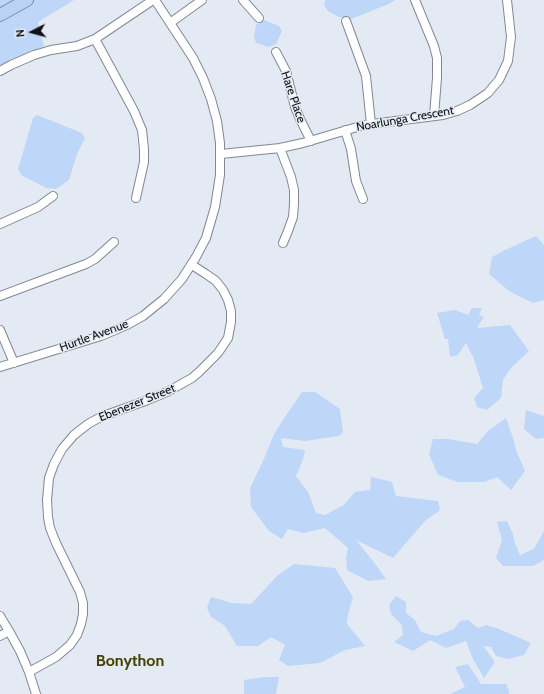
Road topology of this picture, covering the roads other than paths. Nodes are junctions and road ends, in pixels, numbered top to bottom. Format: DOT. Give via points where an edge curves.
graph roads {
  1 [pos="27,0"];
  2 [pos="154,0"];
  3 [pos="202,0"];
  4 [pos="243,0"];
  5 [pos="415,0"];
  6 [pos="507,0"];
  7 [pos="0,15"];
  8 [pos="259,18"];
  9 [pos="346,21"];
  10 [pos="170,23"];
  11 [pos="95,39"];
  12 [pos="276,52"];
  13 [pos="0,71"];
  14 [pos="434,116"];
  15 [pos="371,124"];
  16 [pos="345,130"];
  17 [pos="311,141"];
  18 [pos="280,148"];
  19 [pos="221,154"];
  20 [pos="53,196"];
  21 [pos="136,198"];
  22 [pos="363,199"];
  23 [pos="0,224"];
  24 [pos="114,242"];
  25 [pos="283,242"];
  26 [pos="192,264"];
  27 [pos="0,296"];
  28 [pos="0,330"];
  29 [pos="14,363"];
  30 [pos="0,367"];
  31 [pos="0,616"];
  32 [pos="10,631"];
  33 [pos="0,636"];
  34 [pos="29,672"];
  35 [pos="36,694"];
  1 -- 7 [label="highway"];
  2 -- 10 [label="street, Hurtle Avenue"];
  2 -- 11 [label="street"];
  3 -- 10 [label="street"];
  4 -- 8 [label="street"];
  5 -- 14 [label="street" via="437,58"];
  6 -- 14 [label="street, Noarlunga Crescent" via="510,48 508,61 499,80 488,93 470,105"];
  9 -- 15 [label="street" via="366,76"];
  10 -- 19 [label="street, Hurtle Avenue" via="204,78 217,121"];
  11 -- 13 [label="street" via="77,46 34,55"];
  11 -- 21 [label="street" via="142,130 144,162"];
  12 -- 17 [label="street, Hare Place" via="286,71 300,120"];
  14 -- 15 [label="street, Noarlunga Crescent"];
  15 -- 16 [label="street, Noarlunga Crescent"];
  16 -- 17 [label="street, Noarlunga Crescent"];
  16 -- 22 [label="street" via="356,181"];
  17 -- 18 [label="street, Noarlunga Crescent"];
  18 -- 19 [label="street, Noarlunga Crescent"];
  18 -- 25 [label="street" via="294,190 293,217"];
  19 -- 26 [label="street, Hurtle Avenue" via="215,207 206,238"];
  20 -- 23 [label="street" via="38,207"];
  24 -- 27 [label="street" via="86,264"];
  26 -- 29 [label="street, Hurtle Avenue" via="164,299 127,325 101,336"];
  26 -- 34 [label="street, Ebenezer Street" via="216,281 228,300 231,322 228,338 218,353 192,378 167,392 97,419 74,435 62,449 50,478 48,517 56,543 80,592 83,614 77,635 70,645 56,657"];
  28 -- 29 [label="street"];
  29 -- 30 [label="street, Hurtle Avenue"];
  31 -- 32 [label="street"];
  32 -- 33 [label="street"];
  32 -- 34 [label="street"];
  34 -- 35 [label="street"];
}
